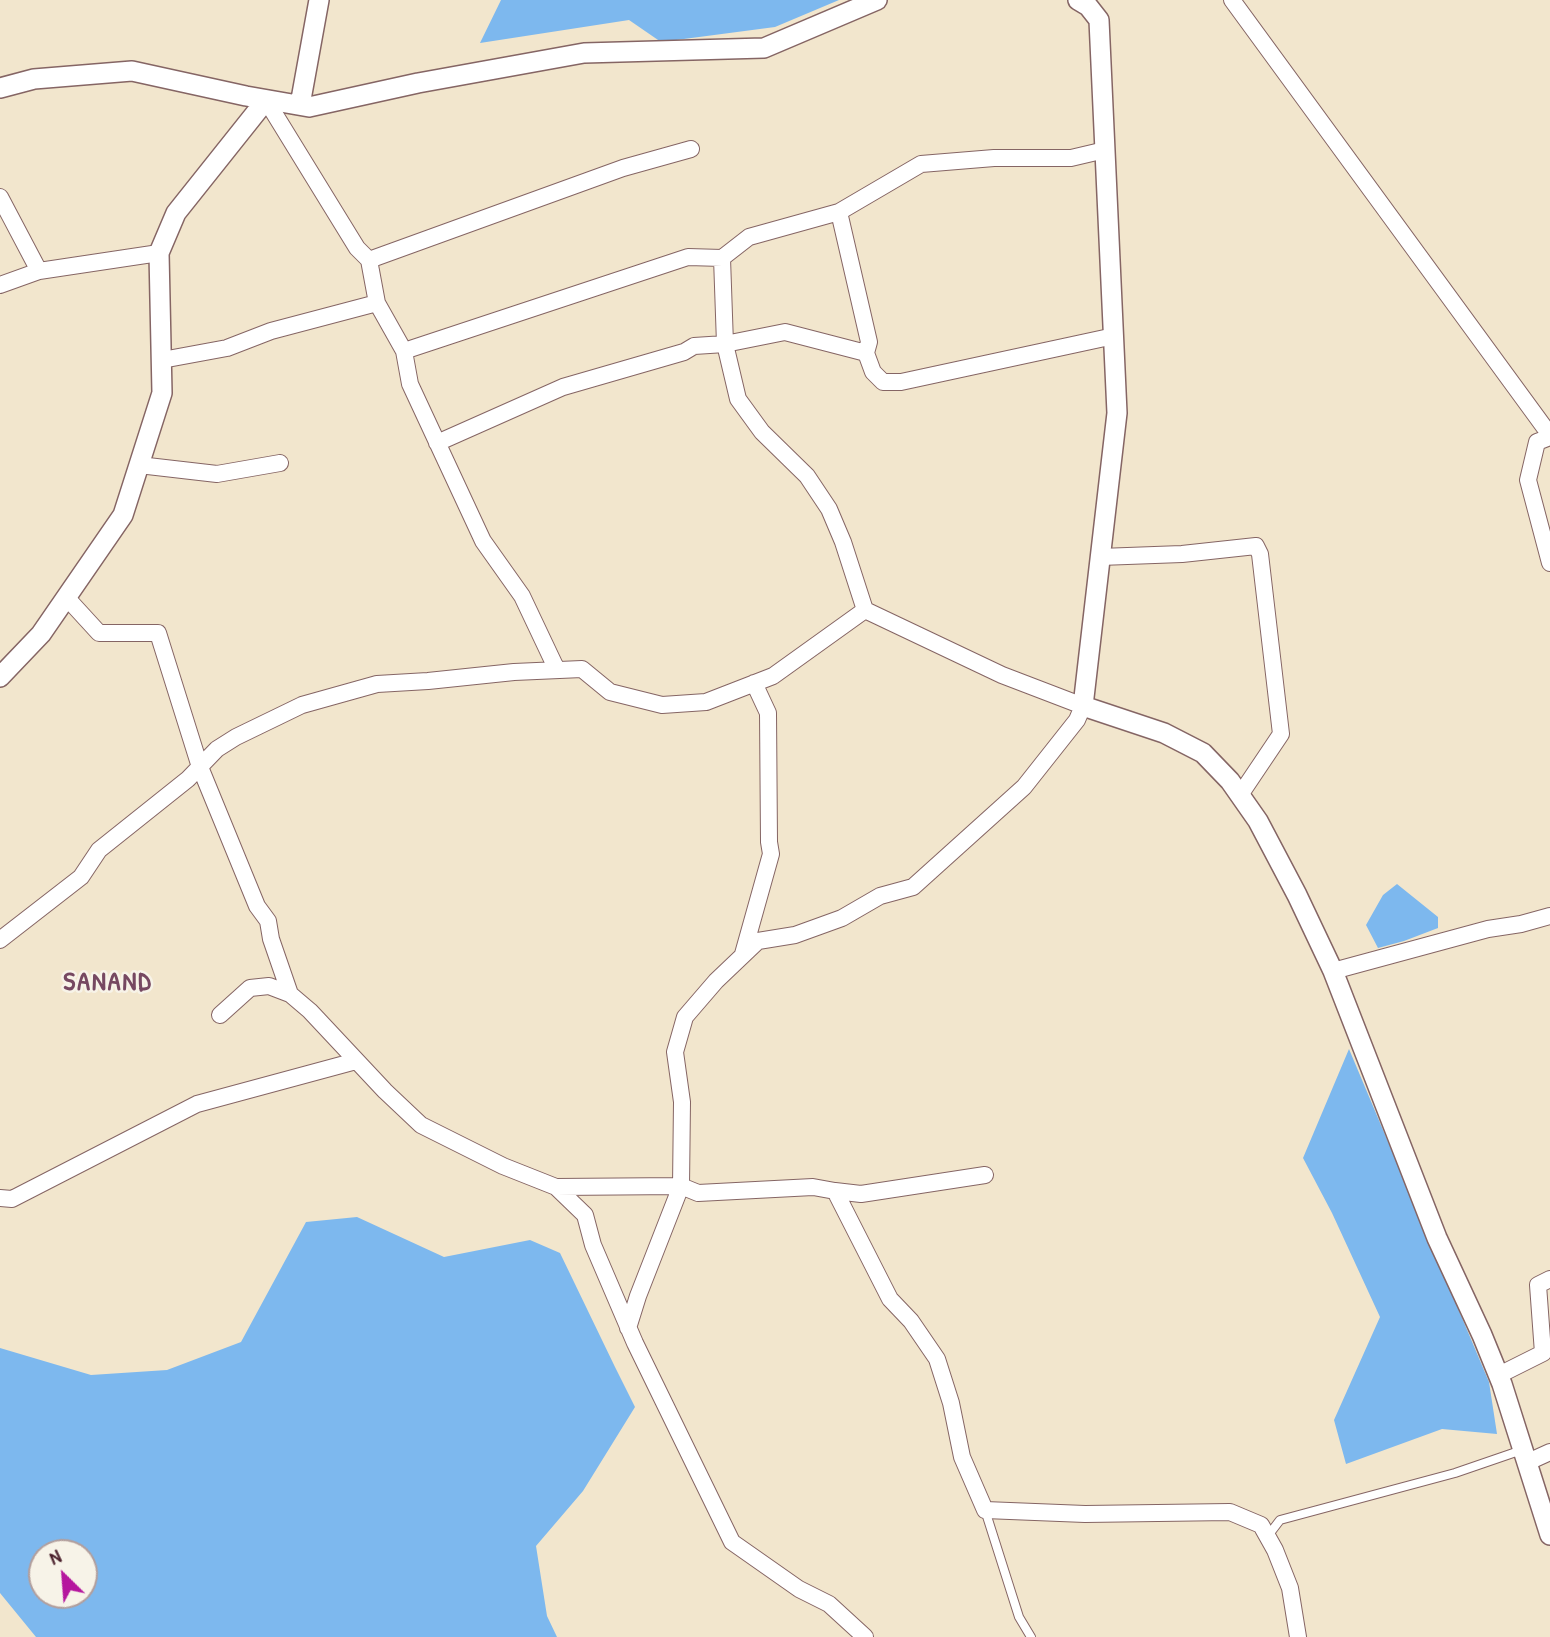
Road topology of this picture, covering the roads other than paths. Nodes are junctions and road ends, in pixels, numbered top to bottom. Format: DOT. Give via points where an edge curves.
graph roads {
  1 [pos="319,0"];
  2 [pos="877,0"];
  3 [pos="1232,0"];
  4 [pos="1086,2"];
  5 [pos="0,88"];
  6 [pos="266,100"];
  7 [pos="300,105"];
  8 [pos="691,149"];
  9 [pos="1105,150"];
  10 [pos="0,197"];
  11 [pos="839,212"];
  12 [pos="159,253"];
  13 [pos="722,258"];
  14 [pos="369,260"];
  15 [pos="39,271"];
  16 [pos="0,285"];
  17 [pos="377,303"];
  18 [pos="1114,336"];
  19 [pos="725,344"];
  20 [pos="404,351"];
  21 [pos="866,353"];
  22 [pos="162,360"];
  23 [pos="1550,436"];
  24 [pos="437,443"];
  25 [pos="280,463"];
  26 [pos="139,464"];
  27 [pos="1100,557"];
  28 [pos="1550,563"];
  29 [pos="66,597"];
  30 [pos="865,610"];
  31 [pos="557,670"];
  32 [pos="0,677"];
  33 [pos="754,683"];
  34 [pos="1083,706"];
  35 [pos="200,767"];
  36 [pos="1240,795"];
  37 [pos="1550,916"];
  38 [pos="0,940"];
  39 [pos="742,956"];
  40 [pos="1333,971"];
  41 [pos="289,994"];
  42 [pos="220,1015"];
  43 [pos="356,1061"];
  44 [pos="985,1175"];
  45 [pos="681,1186"];
  46 [pos="556,1187"];
  47 [pos="835,1191"];
  48 [pos="0,1198"];
  49 [pos="1550,1279"];
  50 [pos="628,1328"];
  51 [pos="1499,1375"];
  52 [pos="1550,1452"];
  53 [pos="1526,1455"];
  54 [pos="985,1510"];
  55 [pos="1550,1535"];
  56 [pos="1267,1537"];
  57 [pos="865,1637"];
  58 [pos="1031,1637"];
  59 [pos="1298,1637"];
  1 -- 7 [label="street"];
  2 -- 7 [label="street" via="764,48 584,53 309,107"];
  3 -- 23 [label="street"];
  4 -- 9 [label="street" via="1099,20"];
  5 -- 6 [label="street" via="34,79 132,71"];
  6 -- 7 [label="street"];
  6 -- 12 [label="street" via="176,213"];
  6 -- 14 [label="street" via="357,248"];
  8 -- 14 [label="street" via="623,168"];
  9 -- 11 [label="street" via="1071,158 922,164"];
  9 -- 18 [label="street"];
  10 -- 15 [label="street"];
  11 -- 13 [label="street" via="749,237"];
  11 -- 21 [label="street" via="869,342"];
  12 -- 15 [label="street"];
  12 -- 22 [label="street"];
  13 -- 19 [label="street"];
  13 -- 20 [label="street" via="688,257"];
  14 -- 17 [label="street"];
  15 -- 16 [label="street"];
  17 -- 20 [label="street"];
  17 -- 22 [label="street" via="271,331 227,348"];
  18 -- 21 [label="street" via="901,382 883,383"];
  18 -- 27 [label="street" via="1117,413"];
  19 -- 21 [label="street" via="785,332"];
  19 -- 24 [label="street" via="694,346 563,387"];
  19 -- 30 [label="street" via="738,399 762,432 807,476 829,509"];
  20 -- 24 [label="street" via="410,384"];
  22 -- 26 [label="street" via="162,393"];
  23 -- 28 [label="street" via="1537,442 1528,480"];
  24 -- 31 [label="street" via="483,541 523,596"];
  25 -- 26 [label="street" via="217,474"];
  26 -- 29 [label="street" via="123,515"];
  27 -- 34 [label="street"];
  27 -- 36 [label="street" via="1256,546 1281,734"];
  29 -- 32 [label="street" via="41,635"];
  29 -- 35 [label="street" via="99,633 158,633"];
  30 -- 33 [label="street" via="773,676"];
  30 -- 34 [label="street" via="1002,676"];
  31 -- 33 [label="street" via="582,669 610,692 662,705 706,702"];
  31 -- 35 [label="street" via="377,684 302,705 236,737"];
  33 -- 39 [label="street" via="768,713 771,855"];
  34 -- 36 [label="street" via="1164,733 1203,752"];
  34 -- 39 [label="street" via="1024,787 913,887 795,935 758,942"];
  35 -- 38 [label="street" via="99,850 81,877"];
  35 -- 41 [label="street" via="257,906 268,922"];
  36 -- 40 [label="street" via="1258,821"];
  37 -- 40 [label="street"];
  39 -- 45 [label="street" via="685,1017 675,1052 682,1102"];
  40 -- 51 [label="street" via="1437,1238"];
  41 -- 42 [label="street" via="270,986 250,988"];
  41 -- 43 [label="street"];
  43 -- 46 [label="street" via="421,1125"];
  43 -- 48 [label="street" via="197,1104 12,1199"];
  44 -- 47 [label="street" via="861,1194"];
  45 -- 46 [label="street"];
  45 -- 47 [label="street" via="698,1193 813,1187"];
  45 -- 50 [label="street"];
  46 -- 50 [label="street" via="585,1215"];
  47 -- 54 [label="street" via="890,1298 937,1359 962,1457"];
  49 -- 51 [label="street" via="1538,1285 1543,1353"];
  50 -- 57 [label="street" via="732,1542 799,1589 829,1604"];
  51 -- 53 [label="street"];
  52 -- 53 [label="street"];
  53 -- 55 [label="street"];
  53 -- 56 [label="lane" via="1280,1520"];
  54 -- 56 [label="street" via="1230,1512 1261,1525"];
  54 -- 58 [label="lane" via="1019,1617"];
  56 -- 59 [label="street" via="1290,1588"];
}
